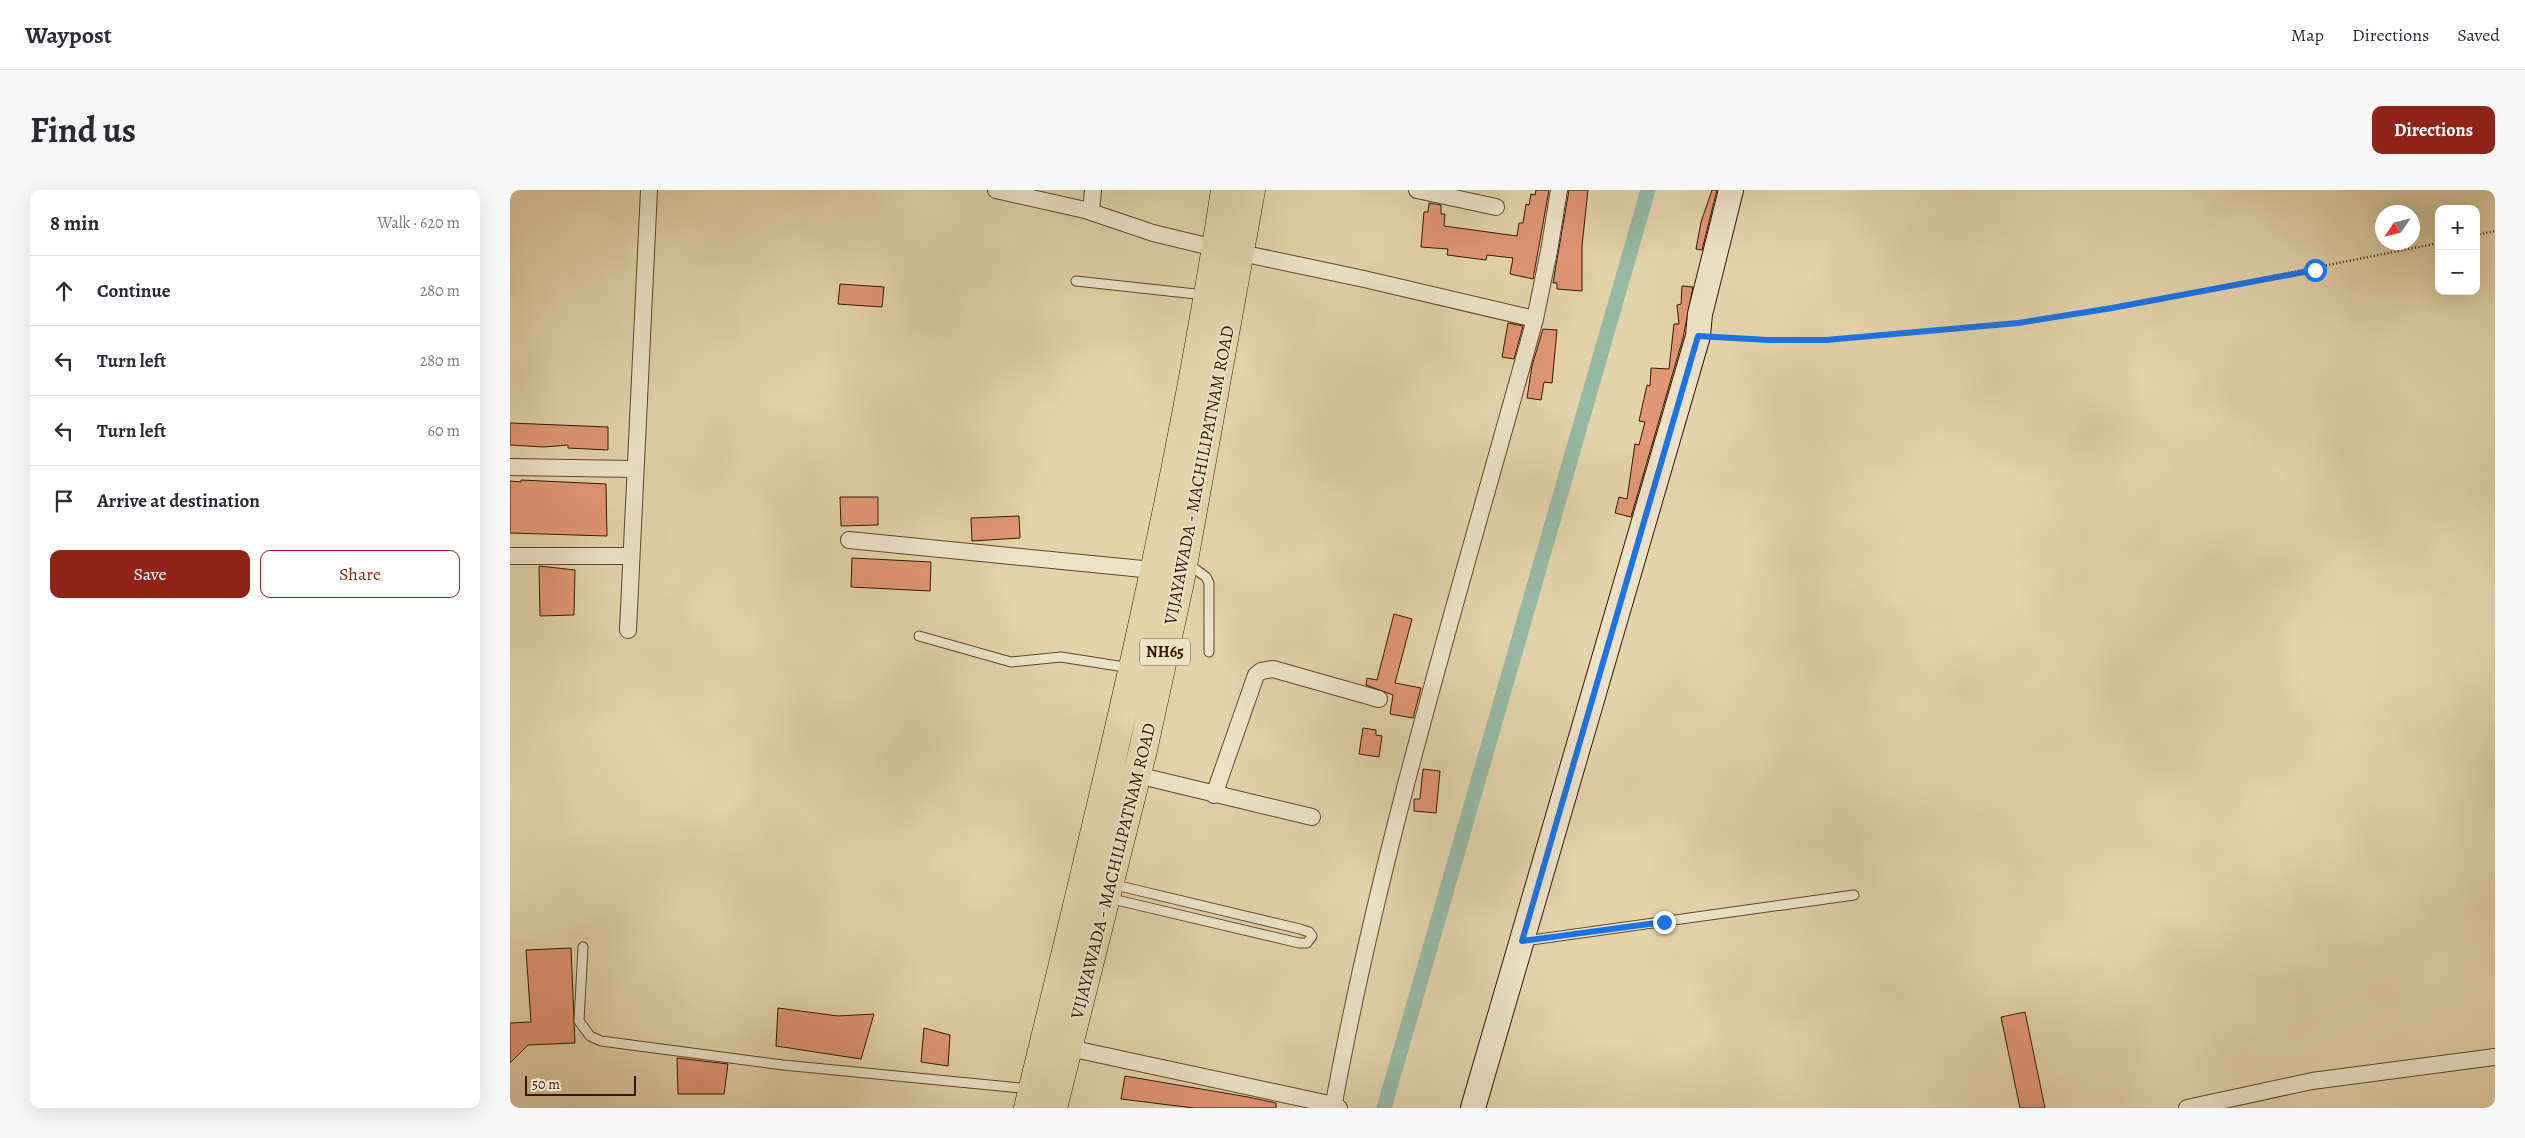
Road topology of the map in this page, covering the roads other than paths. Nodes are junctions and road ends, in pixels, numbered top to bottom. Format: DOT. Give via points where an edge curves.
graph roads {
  1 [pos="649,190"];
  2 [pos="1002,190"];
  3 [pos="1093,190"];
  4 [pos="1225,190"];
  5 [pos="1251,190"];
  6 [pos="1417,190"];
  7 [pos="1559,190"];
  8 [pos="1731,190"];
  9 [pos="1496,207"];
  10 [pos="1091,212"];
  11 [pos="1228,250"];
  12 [pos="1076,281"];
  13 [pos="1207,295"];
  14 [pos="1535,319"];
  15 [pos="510,467"];
  16 [pos="636,469"];
  17 [pos="849,540"];
  18 [pos="510,556"];
  19 [pos="631,556"];
  20 [pos="1184,561"];
  21 [pos="1153,570"];
  22 [pos="628,630"];
  23 [pos="919,636"];
  24 [pos="1209,652"];
  25 [pos="1132,668"];
  26 [pos="1379,699"];
  27 [pos="1137,775"];
  28 [pos="1214,795"];
  29 [pos="1312,817"];
  30 [pos="1109,891"];
  31 [pos="1854,895"];
  32 [pos="1522,941"];
  33 [pos="583,947"];
  34 [pos="1069,1048"];
  35 [pos="2495,1057"];
  36 [pos="1030,1098"];
  37 [pos="1335,1107"];
  38 [pos="1053,1108"];
  39 [pos="1473,1108"];
  40 [pos="2187,1108"];
  1 -- 16 [label="street"];
  2 -- 10 [label="street"];
  3 -- 10 [label="street"];
  4 -- 11 [label="highway, VIJAYAWADA - MACHILIPATNAM ROAD / NH65"];
  5 -- 11 [label="highway, VIJAYAWADA - MACHILIPATNAM ROAD / NH65"];
  6 -- 9 [label="street"];
  7 -- 14 [label="street"];
  8 -- 32 [label="street" via="1700,314 1698,336"];
  10 -- 11 [label="street" via="1153,233"];
  11 -- 13 [label="highway, VIJAYAWADA - MACHILIPATNAM ROAD / NH65"];
  11 -- 14 [label="street"];
  11 -- 20 [label="highway, VIJAYAWADA - MACHILIPATNAM ROAD / NH65"];
  12 -- 13 [label="lane"];
  13 -- 21 [label="highway, VIJAYAWADA - MACHILIPATNAM ROAD / NH65"];
  14 -- 37 [label="street" via="1413,755 1345,1038"];
  15 -- 16 [label="street"];
  16 -- 19 [label="street"];
  17 -- 21 [label="street"];
  18 -- 19 [label="street"];
  19 -- 22 [label="street"];
  20 -- 24 [label="lane" via="1206,577 1209,583"];
  20 -- 27 [label="highway, VIJAYAWADA - MACHILIPATNAM ROAD / NH65"];
  21 -- 25 [label="highway, VIJAYAWADA - MACHILIPATNAM ROAD / NH65"];
  23 -- 25 [label="lane" via="1011,662 1061,657"];
  25 -- 36 [label="highway, VIJAYAWADA - MACHILIPATNAM ROAD / NH65"];
  26 -- 28 [label="street" via="1272,669 1261,671 1256,675"];
  27 -- 28 [label="street"];
  27 -- 30 [label="highway, VIJAYAWADA - MACHILIPATNAM ROAD / NH65"];
  28 -- 29 [label="street"];
  30 -- 30 [label="lane" via="1300,929 1312,936 1307,942 1299,943"];
  30 -- 34 [label="highway, VIJAYAWADA - MACHILIPATNAM ROAD / NH65"];
  31 -- 32 [label="lane"];
  32 -- 39 [label="street"];
  33 -- 36 [label="lane" via="579,1021 590,1036 601,1040"];
  34 -- 37 [label="street"];
  34 -- 38 [label="highway, VIJAYAWADA - MACHILIPATNAM ROAD / NH65"];
  35 -- 40 [label="street" via="2312,1081"];
}
